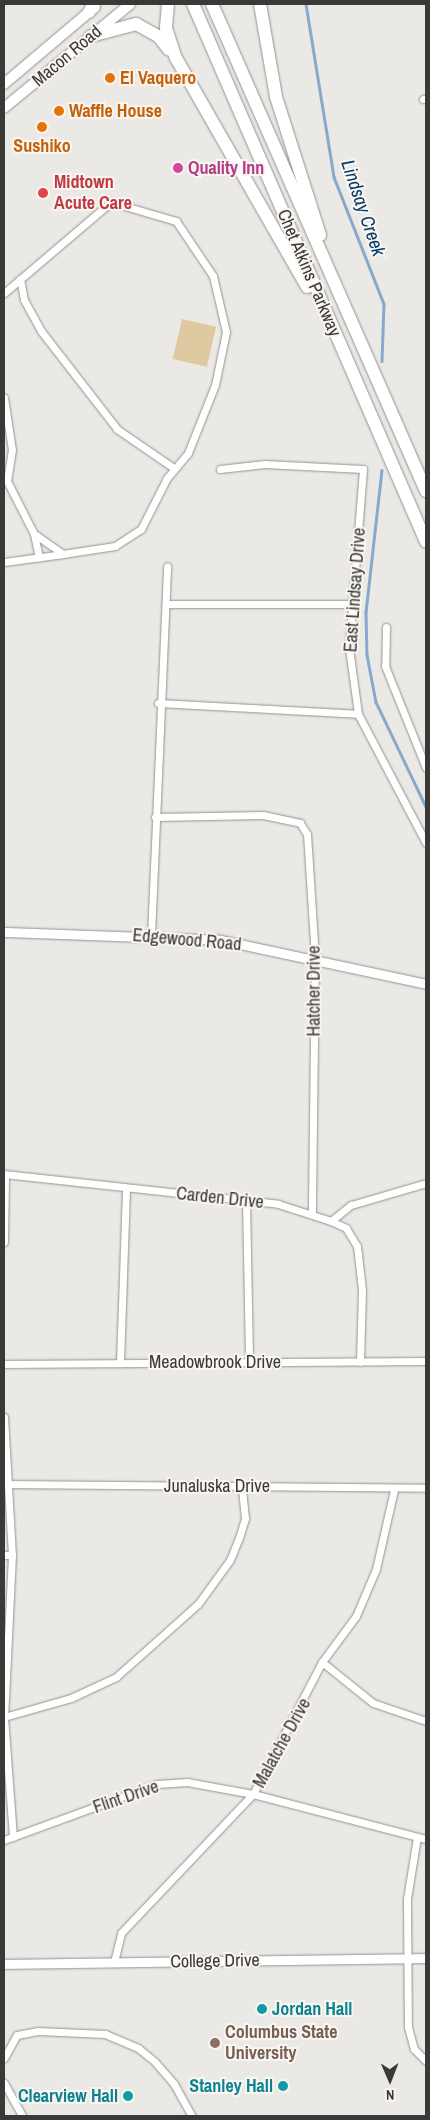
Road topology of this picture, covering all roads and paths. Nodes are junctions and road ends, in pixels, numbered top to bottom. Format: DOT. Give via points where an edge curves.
graph roads {
  1 [pos="130,4"];
  2 [pos="168,4"];
  3 [pos="193,4"];
  4 [pos="212,4"];
  5 [pos="255,4"];
  6 [pos="260,4"];
  7 [pos="94,6"];
  8 [pos="260,18"];
  9 [pos="91,36"];
  10 [pos="176,58"];
  11 [pos="4,84"];
  12 [pos="4,108"];
  13 [pos="20,279"];
  14 [pos="4,293"];
  15 [pos="350,323"];
  16 [pos="345,357"];
  17 [pos="4,398"];
  18 [pos="174,469"];
  19 [pos="220,469"];
  20 [pos="426,491"];
  21 [pos="34,534"];
  22 [pos="426,542"];
  23 [pos="63,554"];
  24 [pos="39,557"];
  25 [pos="4,562"];
  26 [pos="168,566"];
  27 [pos="167,604"];
  28 [pos="351,604"];
  29 [pos="386,627"];
  30 [pos="158,703"];
  31 [pos="358,714"];
  32 [pos="426,768"];
  33 [pos="155,817"];
  34 [pos="426,843"];
  35 [pos="4,932"];
  36 [pos="151,936"];
  37 [pos="315,958"];
  38 [pos="426,984"];
  39 [pos="4,1174"];
  40 [pos="426,1183"];
  41 [pos="126,1189"];
  42 [pos="246,1201"];
  43 [pos="312,1214"];
  44 [pos="331,1221"];
  45 [pos="4,1242"];
  46 [pos="120,1362"];
  47 [pos="360,1362"];
  48 [pos="426,1362"];
  49 [pos="249,1363"];
  50 [pos="4,1364"];
  51 [pos="4,1417"];
  52 [pos="7,1484"];
  53 [pos="242,1487"];
  54 [pos="426,1488"];
  55 [pos="394,1490"];
  56 [pos="8,1555"];
  57 [pos="322,1662"];
  58 [pos="4,1717"];
  59 [pos="426,1721"];
  60 [pos="254,1794"];
  61 [pos="13,1837"];
  62 [pos="417,1837"];
  63 [pos="426,1839"];
  64 [pos="4,1840"];
  65 [pos="408,1958"];
  66 [pos="426,1958"];
  67 [pos="114,1962"];
  68 [pos="4,1964"];
  69 [pos="4,2058"];
  70 [pos="426,2060"];
  71 [pos="4,2082"];
  72 [pos="22,2116"];
  73 [pos="192,2116"];
  1 -- 9 [label="main road, Macon Road"];
  2 -- 10 [label="highway" via="166,28"];
  3 -- 16 [label="highway, Chet Atkins Parkway"];
  4 -- 15 [label="highway, Chet Atkins Parkway"];
  5 -- 8 [label="highway"];
  6 -- 8 [label="highway"];
  7 -- 11 [label="main road, Macon Road"];
  8 -- 15 [label="highway" via="276,97"];
  9 -- 10 [label="highway" via="136,24 160,36"];
  9 -- 12 [label="main road, Macon Road"];
  10 -- 16 [label="highway" via="231,148"];
  13 -- 14 [label="street"];
  13 -- 18 [label="street" via="24,300 41,331 117,429"];
  13 -- 18 [label="street" via="111,202 176,221 213,276 226,332 215,386 188,453"];
  15 -- 20 [label="highway, Chet Atkins Parkway"];
  16 -- 22 [label="highway, Chet Atkins Parkway"];
  17 -- 21 [label="street" via="12,450 7,481"];
  18 -- 23 [label="street" via="133,538 115,546"];
  19 -- 28 [label="street, East Lindsay Drive" via="265,464 363,469"];
  21 -- 23 [label="street"];
  21 -- 24 [label="street"];
  23 -- 24 [label="street"];
  24 -- 25 [label="street"];
  26 -- 27 [label="street"];
  27 -- 28 [label="street"];
  27 -- 30 [label="street"];
  28 -- 31 [label="street, East Lindsay Drive" via="349,648"];
  29 -- 32 [label="street" via="385,666"];
  30 -- 31 [label="street"];
  30 -- 33 [label="street"];
  31 -- 34 [label="street, East Lindsay Drive"];
  33 -- 36 [label="street"];
  33 -- 37 [label="street, Hatcher Drive" via="248,815 286,818 300,823 307,834"];
  35 -- 36 [label="street, Edgewood Road"];
  36 -- 37 [label="street, Edgewood Road" via="221,940"];
  37 -- 38 [label="street, Edgewood Road"];
  37 -- 43 [label="street, Hatcher Drive"];
  39 -- 41 [label="street, Carden Drive"];
  39 -- 45 [label="street"];
  40 -- 44 [label="street" via="351,1205"];
  41 -- 42 [label="street, Carden Drive"];
  41 -- 46 [label="street"];
  42 -- 43 [label="street, Carden Drive"];
  42 -- 49 [label="street"];
  43 -- 44 [label="street, Carden Drive"];
  44 -- 47 [label="street" via="346,1228 357,1246 362,1290"];
  46 -- 49 [label="street, Meadowbrook Drive"];
  46 -- 50 [label="street, Meadowbrook Drive"];
  47 -- 48 [label="street, Meadowbrook Drive"];
  47 -- 49 [label="street, Meadowbrook Drive"];
  51 -- 52 [label="street"];
  52 -- 53 [label="street, Junaluska Drive"];
  52 -- 56 [label="street"];
  53 -- 55 [label="street, Junaluska Drive"];
  53 -- 58 [label="street" via="245,1518 239,1538 230,1560 198,1604 116,1677 71,1698"];
  54 -- 55 [label="street, Junaluska Drive"];
  55 -- 57 [label="street, Malatche Drive" via="376,1569 356,1616"];
  56 -- 58 [label="street"];
  57 -- 59 [label="street" via="373,1703"];
  57 -- 60 [label="street, Malatche Drive"];
  58 -- 61 [label="street"];
  60 -- 61 [label="street, Flint Drive" via="187,1782 157,1784"];
  60 -- 62 [label="street, Flint Drive"];
  60 -- 67 [label="street, Malatche Drive" via="121,1933"];
  61 -- 64 [label="street, Flint Drive"];
  62 -- 63 [label="street, Flint Drive"];
  62 -- 65 [label="street" via="408,1899"];
  65 -- 66 [label="street, College Drive"];
  65 -- 67 [label="street, College Drive"];
  65 -- 70 [label="street" via="408,2027 414,2049"];
  67 -- 68 [label="street, College Drive"];
  69 -- 73 [label="street" via="17,2035 38,2031 105,2034 138,2048 155,2062 174,2084"];
  71 -- 72 [label="street"];
}
